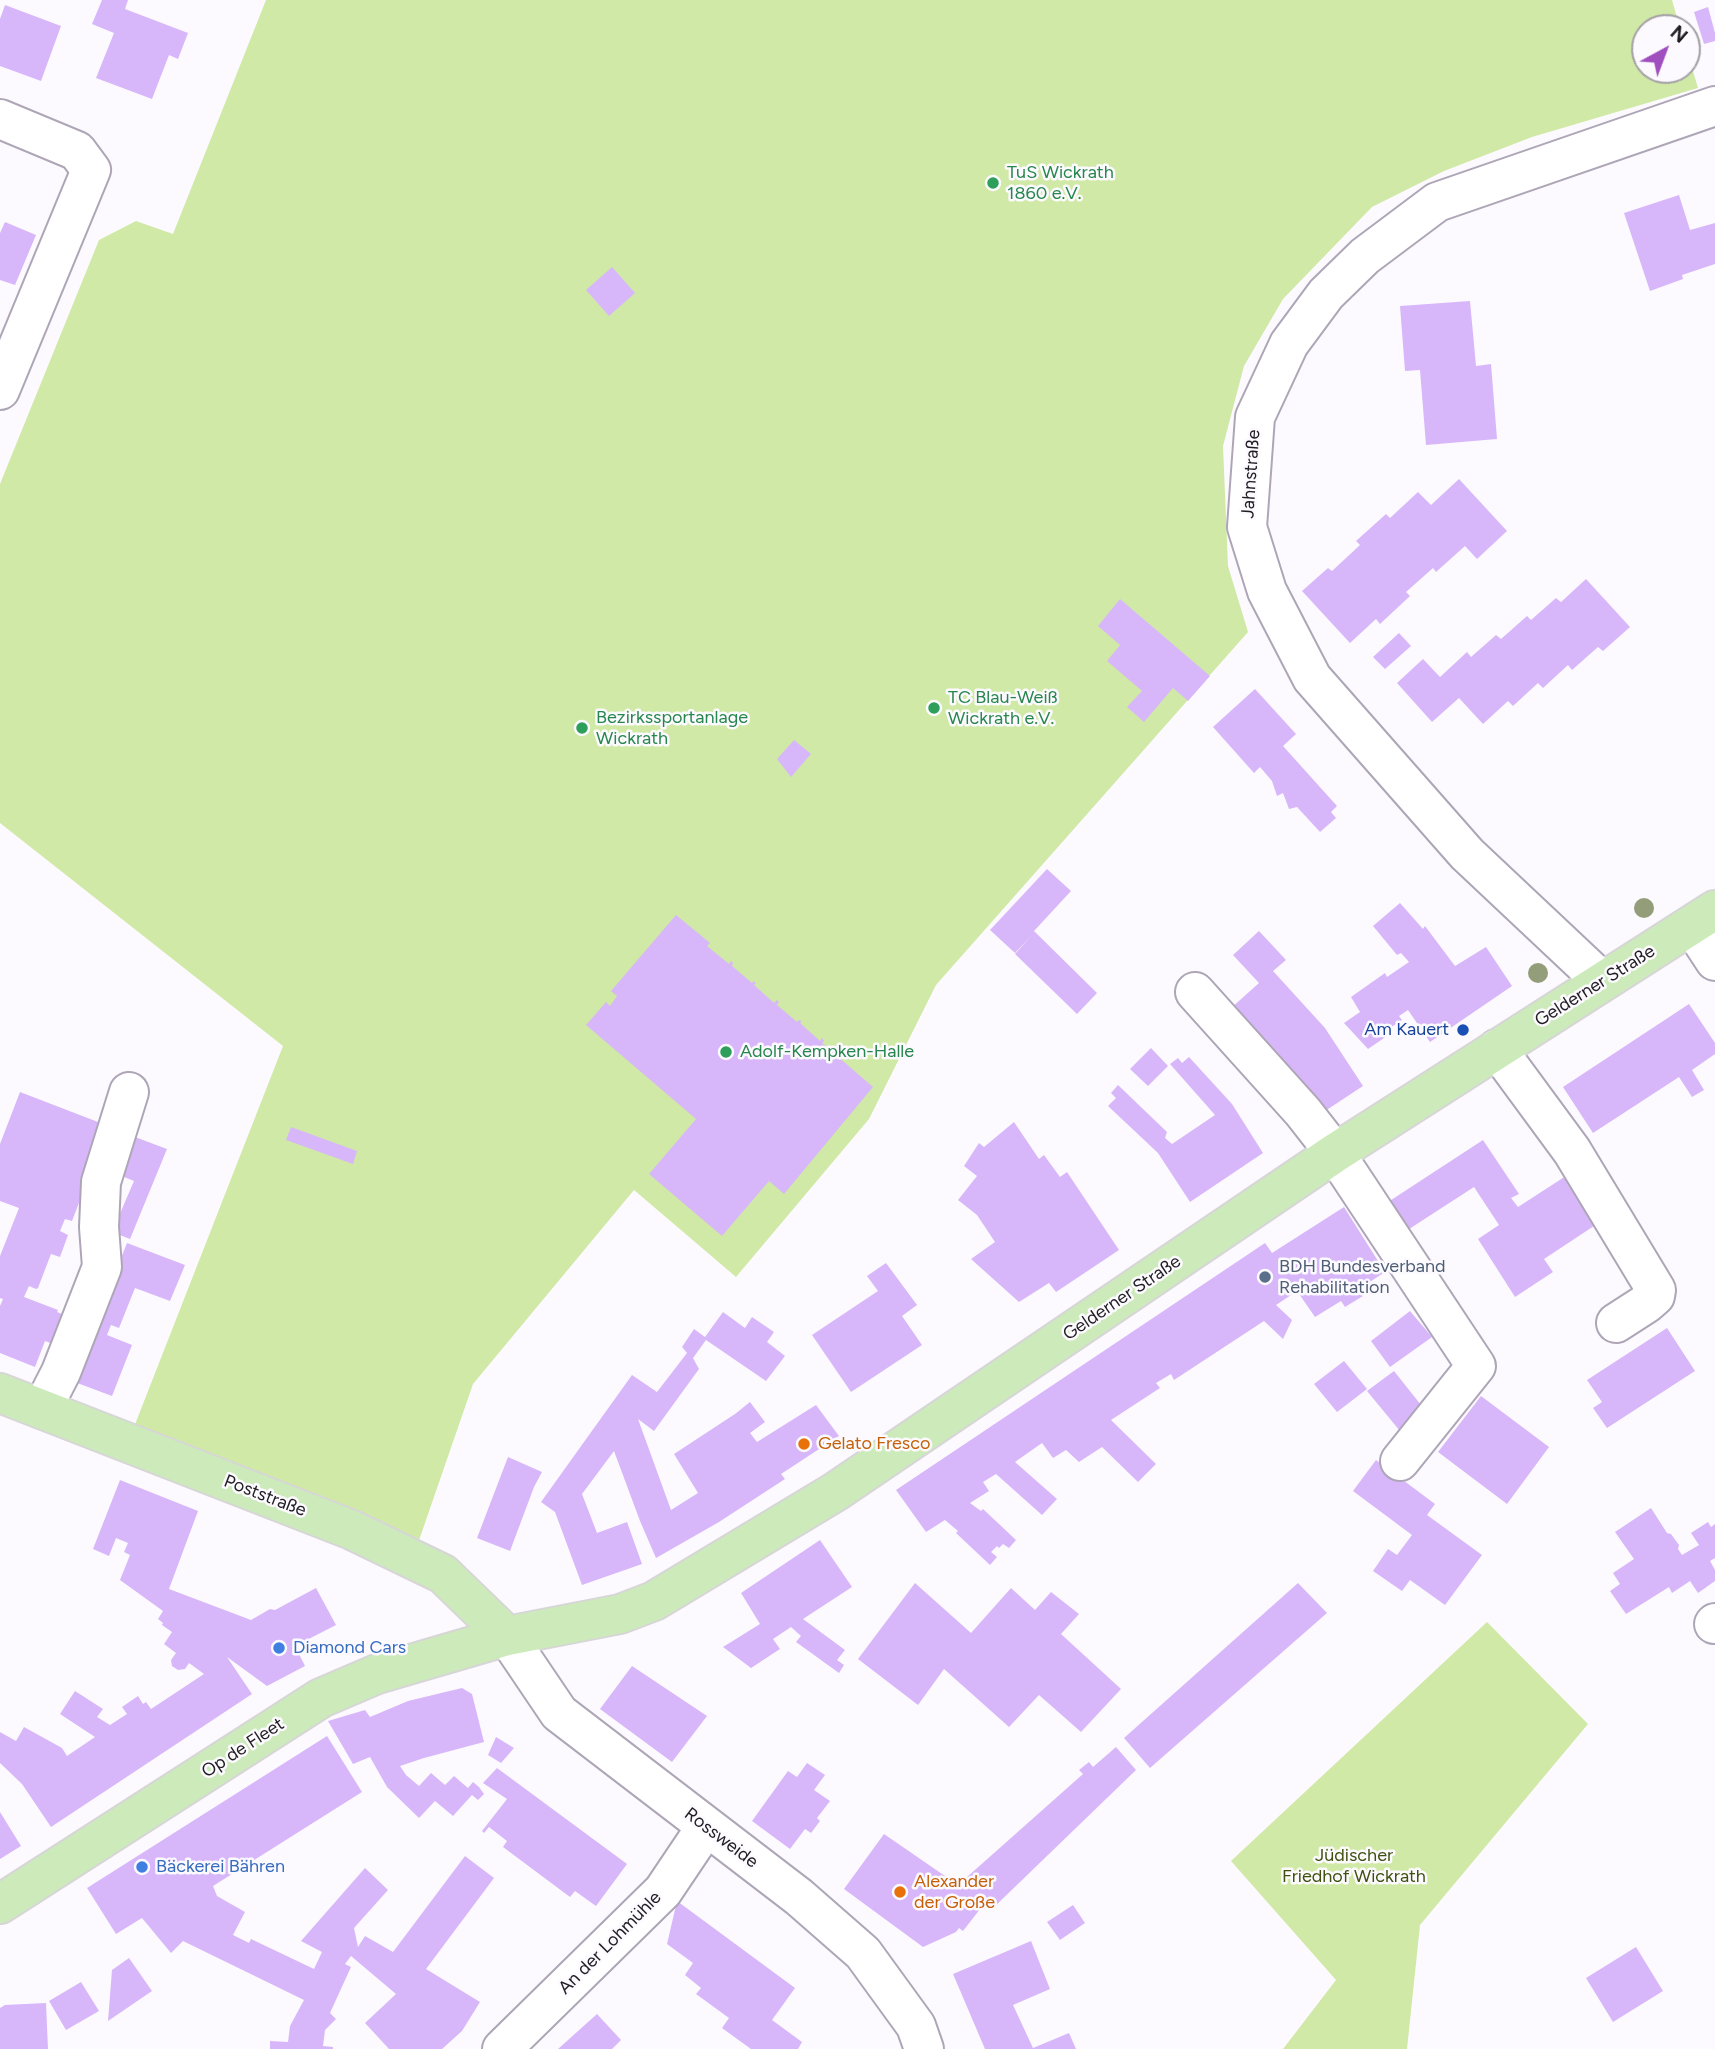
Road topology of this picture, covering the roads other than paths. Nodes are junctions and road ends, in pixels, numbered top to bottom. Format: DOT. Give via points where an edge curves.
graph roads {
  1 [pos="1715,106"];
  2 [pos="0,120"];
  3 [pos="0,390"];
  4 [pos="1703,918"];
  5 [pos="1715,961"];
  6 [pos="1602,981"];
  7 [pos="1195,992"];
  8 [pos="1497,1049"];
  9 [pos="129,1092"];
  10 [pos="1335,1153"];
  11 [pos="1616,1323"];
  12 [pos="0,1392"];
  13 [pos="43,1409"];
  14 [pos="1400,1461"];
  15 [pos="507,1636"];
  16 [pos="706,1827"];
  17 [pos="0,1904"];
  18 [pos="502,2049"];
  19 [pos="924,2049"];
  1 -- 6 [label="street, Jahnstraße" via="1437,202 1366,256 1326,294 1289,344 1255,416 1247,527 1267,591 1312,678 1467,854"];
  2 -- 3 [label="street" via="77,151 91,170"];
  4 -- 5 [label="street"];
  4 -- 6 [label="main road, Gelderner Straße"];
  6 -- 8 [label="main road, Gelderner Straße"];
  7 -- 10 [label="street"];
  8 -- 10 [label="main road, Gelderner Straße"];
  8 -- 11 [label="street" via="1572,1150 1656,1290 1647,1303"];
  9 -- 13 [label="street" via="101,1182 102,1267"];
  10 -- 14 [label="street" via="1476,1366"];
  10 -- 15 [label="main road, Gelderner Straße" via="835,1492 654,1601 620,1614"];
  12 -- 13 [label="main road, Poststraße"];
  13 -- 15 [label="main road, Poststraße" via="352,1530 443,1574"];
  15 -- 16 [label="street, Rossweide" via="559,1713"];
  15 -- 17 [label="main road, Op de Fleet" via="377,1674 321,1698"];
  16 -- 18 [label="street, An der Lohmühle" via="663,1891"];
  16 -- 19 [label="street, Rossweide" via="799,1897 863,1953 916,2026"];
}
